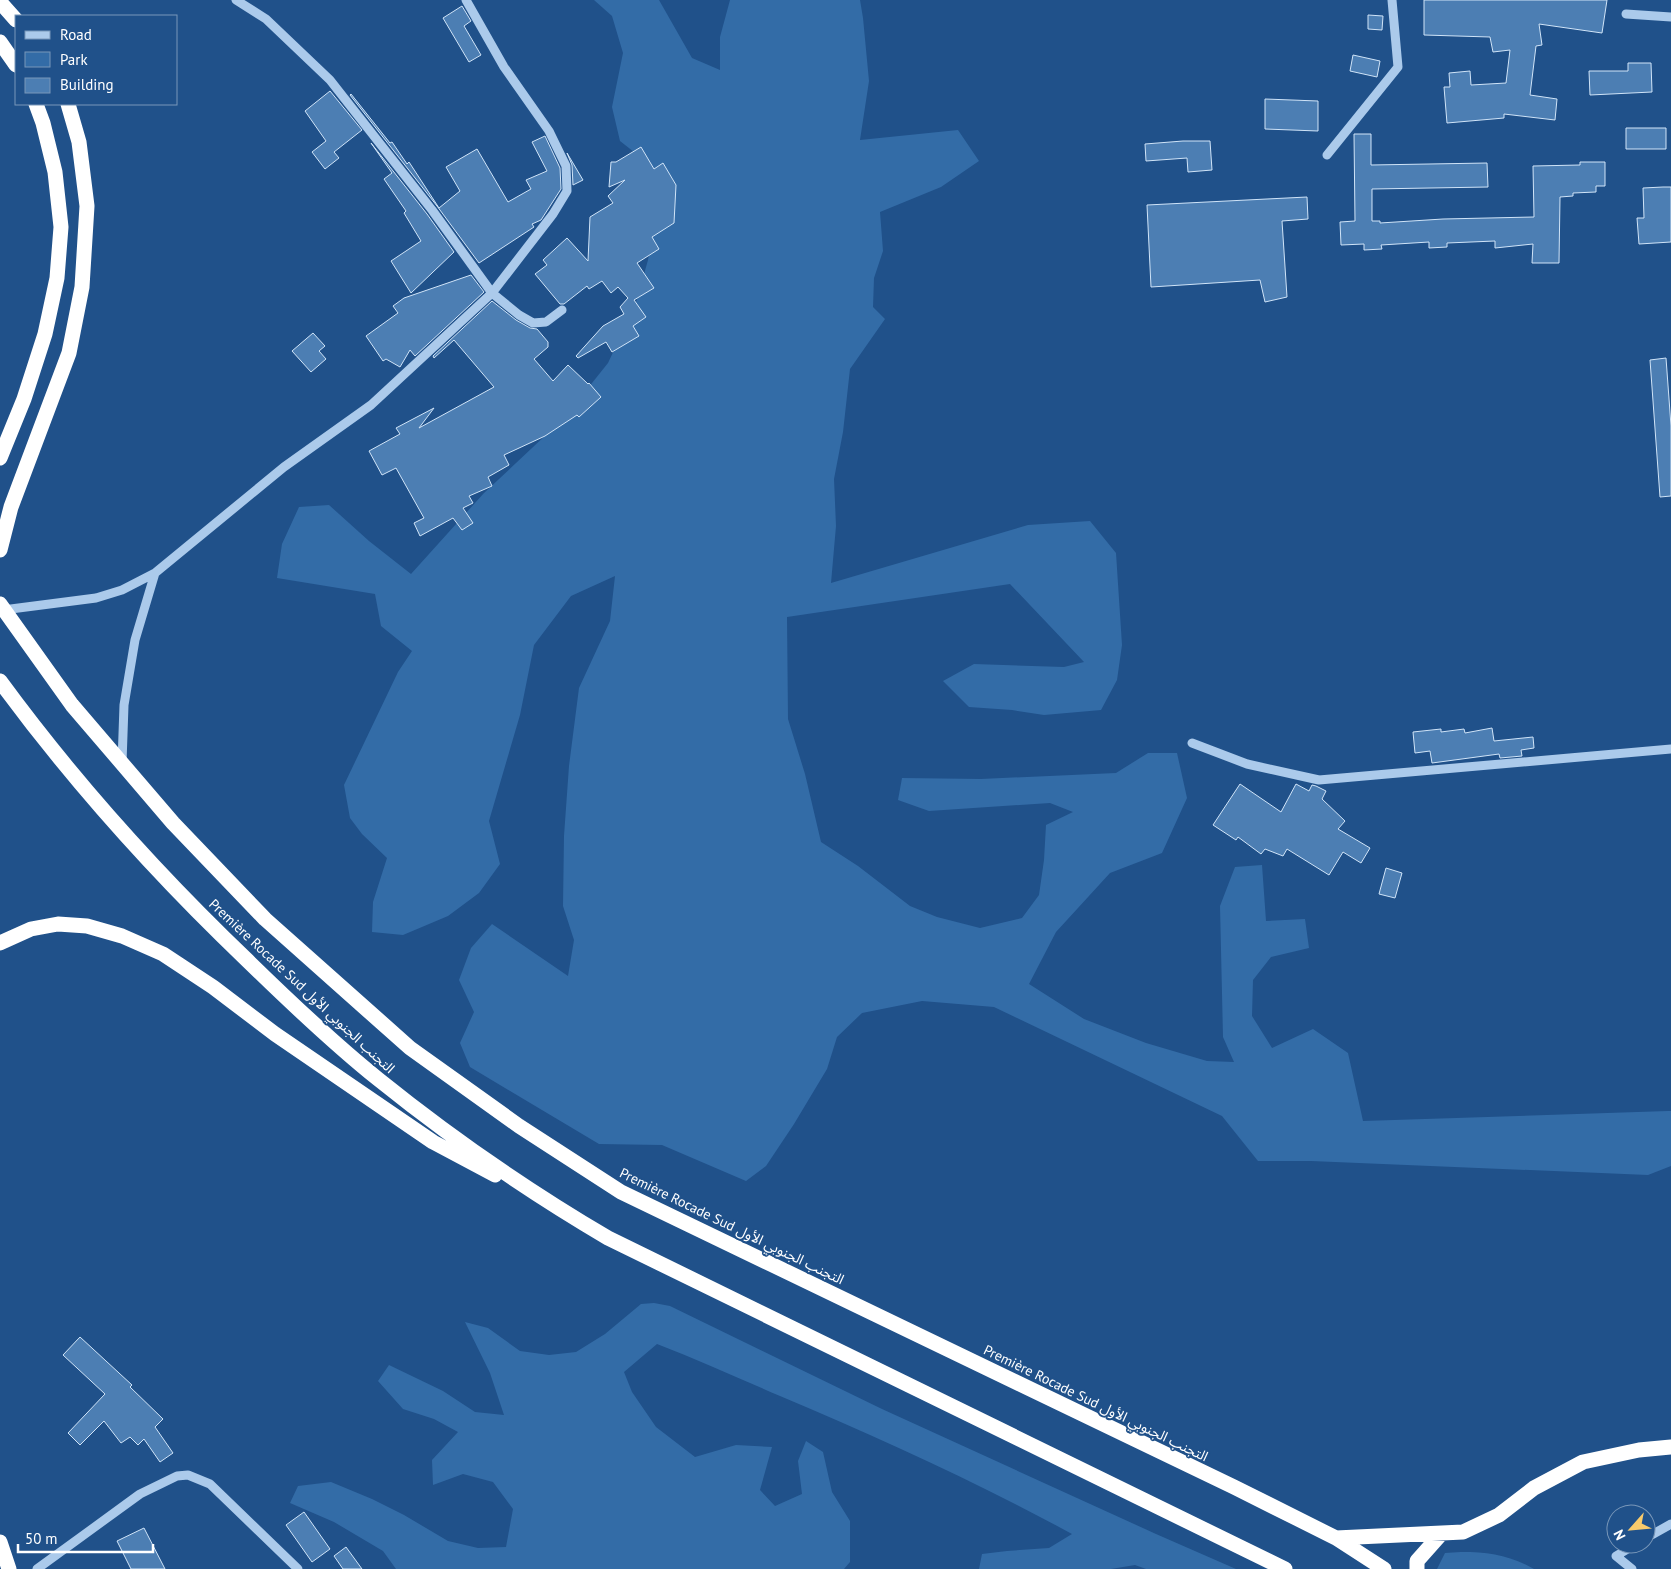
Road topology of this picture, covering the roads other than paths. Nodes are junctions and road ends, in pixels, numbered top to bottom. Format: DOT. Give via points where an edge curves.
graph roads {
  1 [pos="236,0"];
  2 [pos="466,0"];
  3 [pos="1392,0"];
  4 [pos="0,2"];
  5 [pos="1626,14"];
  6 [pos="1671,17"];
  7 [pos="15,19"];
  8 [pos="0,42"];
  9 [pos="15,64"];
  10 [pos="36,105"];
  11 [pos="68,105"];
  12 [pos="1327,155"];
  13 [pos="492,293"];
  14 [pos="562,310"];
  15 [pos="0,458"];
  16 [pos="0,550"];
  17 [pos="155,572"];
  18 [pos="2,607"];
  19 [pos="0,680"];
  20 [pos="1192,744"];
  21 [pos="1671,749"];
  22 [pos="122,763"];
  23 [pos="0,943"];
  24 [pos="572,1217"];
  25 [pos="1671,1447"];
  26 [pos="1671,1524"];
  27 [pos="1656,1532"];
  28 [pos="1441,1534"];
  29 [pos="1336,1538"];
  30 [pos="0,1542"];
  31 [pos="1619,1554"];
  32 [pos="9,1569"];
  33 [pos="37,1569"];
  34 [pos="298,1569"];
  35 [pos="1285,1569"];
  36 [pos="1384,1569"];
  37 [pos="1417,1569"];
  38 [pos="1632,1569"];
  1 -- 13 [label="street" via="266,19 330,80"];
  2 -- 13 [label="street" via="504,67 549,131 566,166 567,191"];
  3 -- 12 [label="street" via="1398,67"];
  4 -- 7 [label="highway"];
  5 -- 6 [label="street"];
  8 -- 9 [label="highway"];
  10 -- 15 [label="highway" via="55,172 62,227 45,334"];
  11 -- 16 [label="highway" via="79,142 87,206 82,287 69,353 11,507"];
  13 -- 14 [label="street" via="533,323 546,322"];
  13 -- 17 [label="street" via="371,405 284,467"];
  17 -- 18 [label="street" via="122,590 96,598"];
  17 -- 22 [label="street" via="135,640 124,705"];
  18 -- 22 [label="highway, Première Rocade Sud التجنب الجنوبي الأول" via="72,705"];
  19 -- 24 [label="highway, Première Rocade Sud التجنب الجنوبي الأول" via="106,814 270,982 377,1078 483,1157"];
  20 -- 21 [label="street" via="1247,764 1320,780"];
  22 -- 29 [label="highway, Première Rocade Sud التجنب الجنوبي الأول" via="173,823 265,919 410,1048 519,1126 621,1192"];
  23 -- 24 [label="highway" via="31,929 58,924 87,926 122,936 163,954 432,1142"];
  24 -- 35 [label="highway, Première Rocade Sud التجنب الجنوبي الأول" via="608,1238"];
  25 -- 28 [label="highway" via="1583,1462 1534,1488 1499,1514 1463,1532"];
  26 -- 27 [label="street"];
  28 -- 29 [label="highway"];
  28 -- 37 [label="highway" via="1417,1561"];
  29 -- 36 [label="highway, Première Rocade Sud التجنب الجنوبي الأول"];
  30 -- 32 [label="highway"];
  31 -- 38 [label="street" via="1616,1556"];
  33 -- 34 [label="street" via="140,1494 177,1476 188,1475 210,1484"];
}
